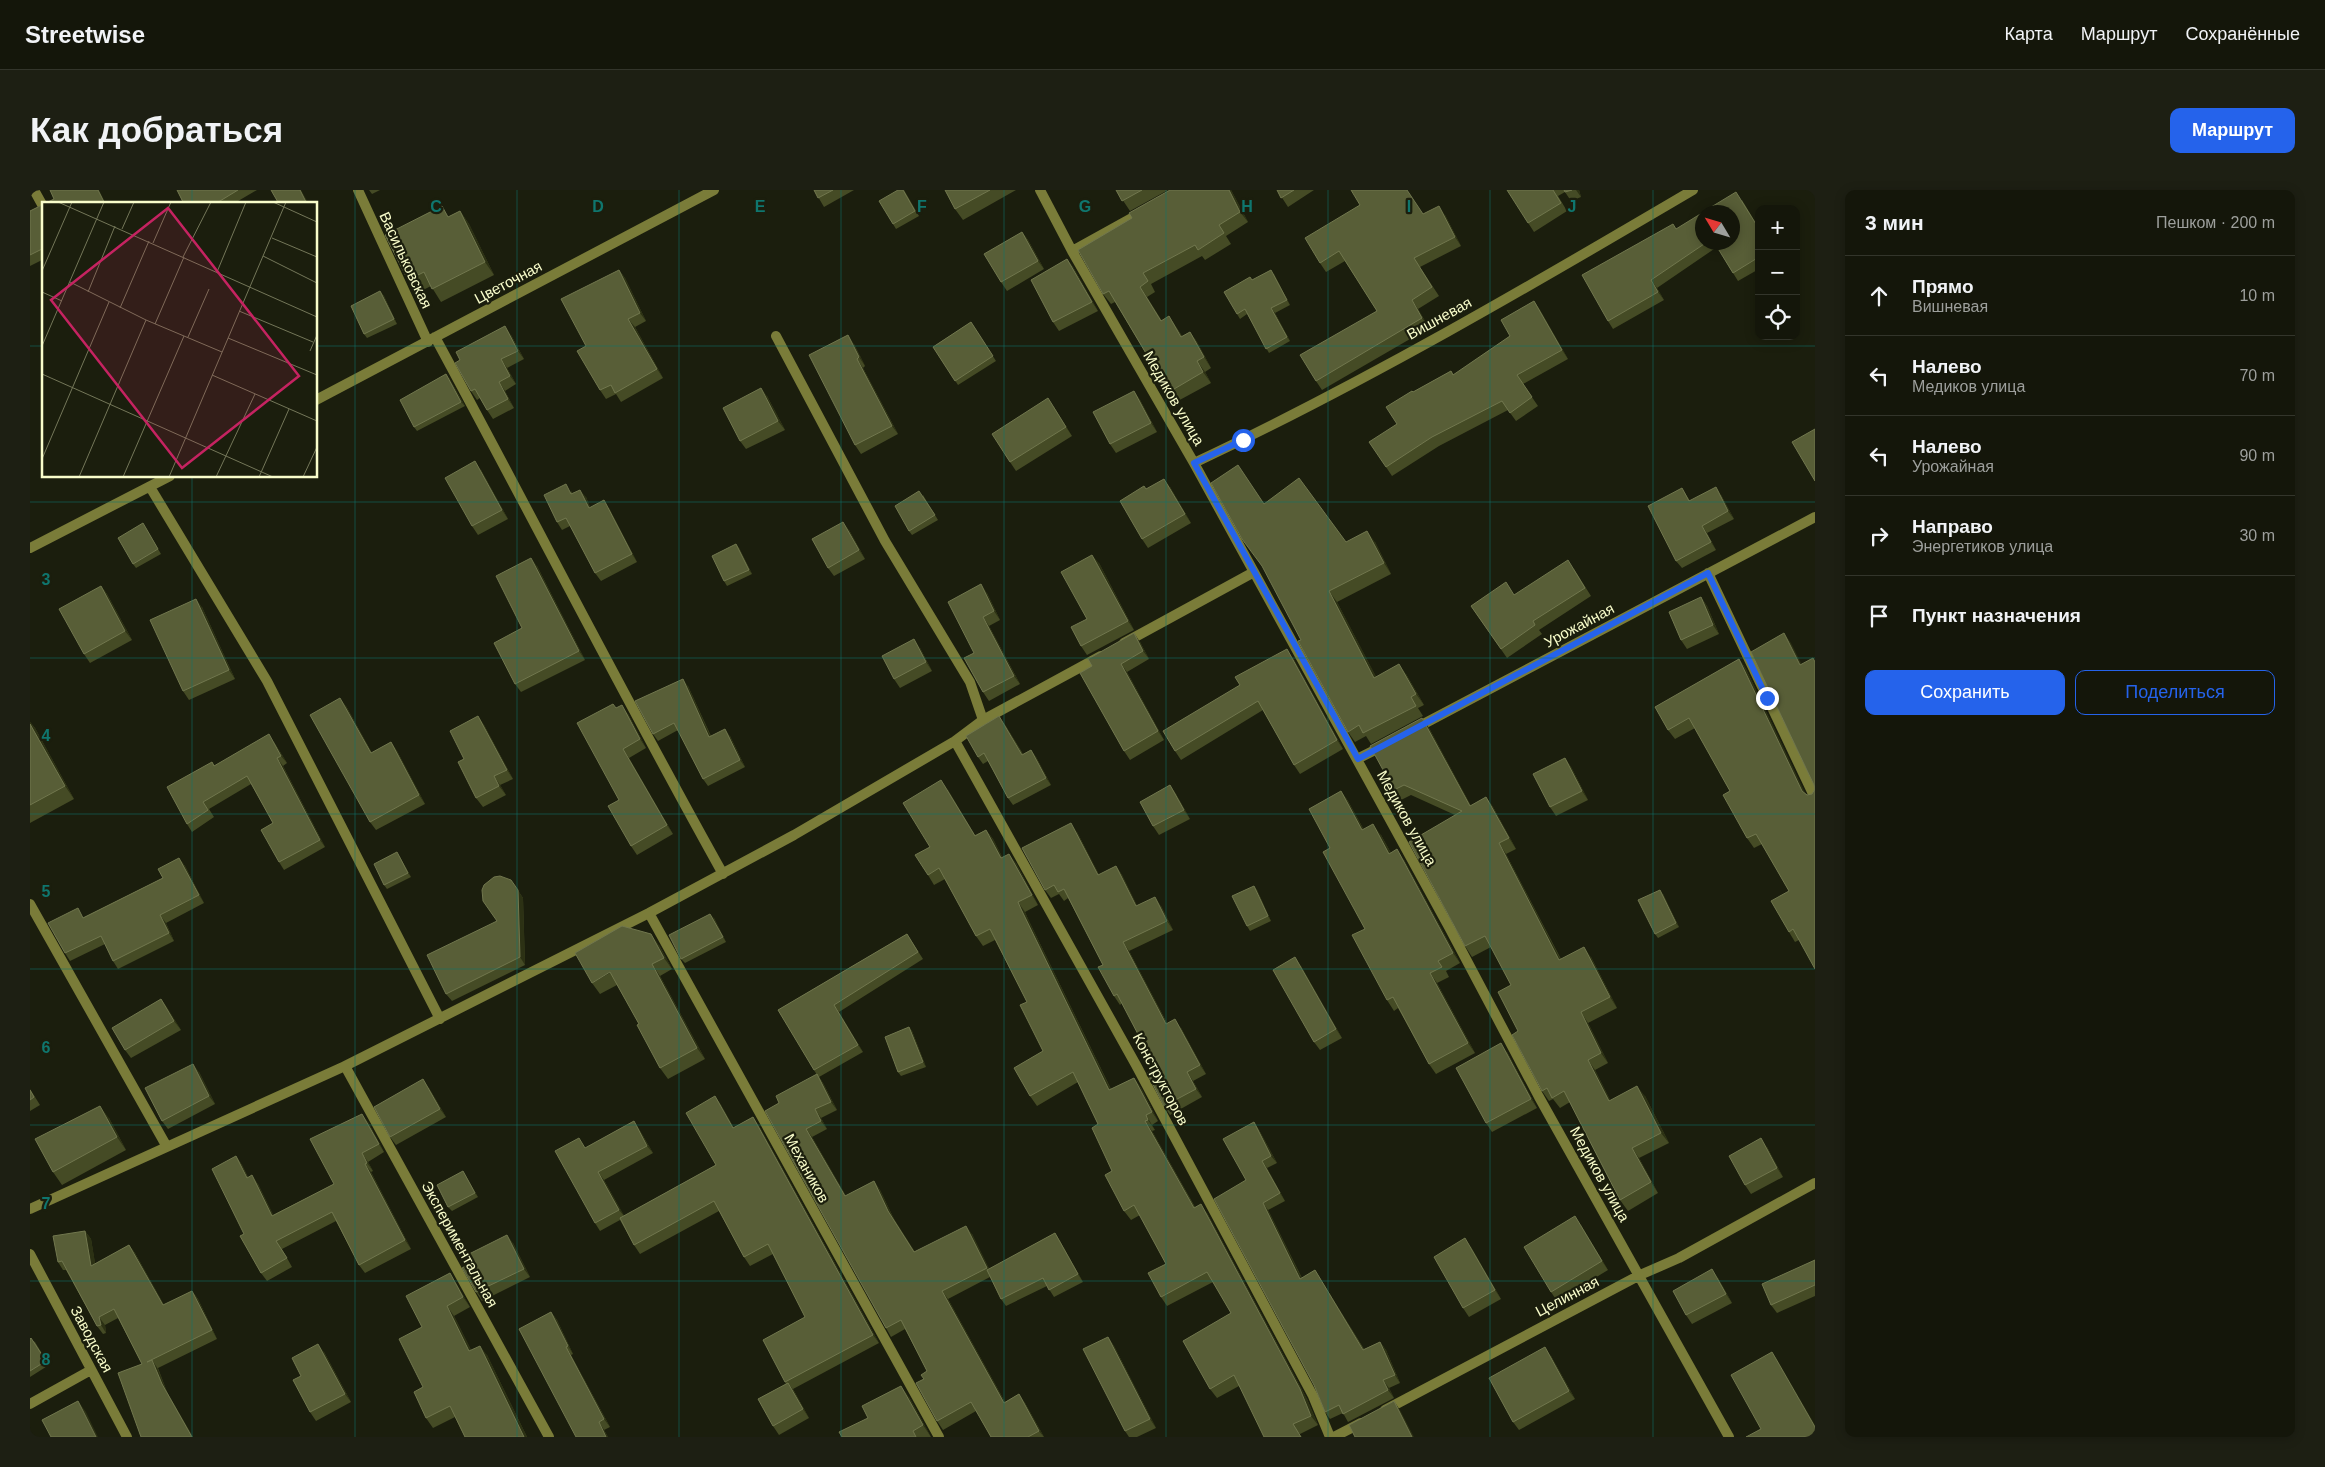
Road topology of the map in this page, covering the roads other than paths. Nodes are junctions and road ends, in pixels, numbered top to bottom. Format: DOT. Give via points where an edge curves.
graph roads {
  1 [pos="34,190"];
  2 [pos="358,190"];
  3 [pos="714,190"];
  4 [pos="1040,190"];
  5 [pos="1693,190"];
  6 [pos="703,193"];
  7 [pos="42,204"];
  8 [pos="1148,209"];
  9 [pos="1072,251"];
  10 [pos="776,336"];
  11 [pos="432,340"];
  12 [pos="318,399"];
  13 [pos="1194,463"];
  14 [pos="167,478"];
  15 [pos="150,488"];
  16 [pos="1815,517"];
  17 [pos="30,548"];
  18 [pos="1254,572"];
  19 [pos="1708,573"];
  20 [pos="983,720"];
  21 [pos="955,741"];
  22 [pos="1358,759"];
  23 [pos="1815,798"];
  24 [pos="723,874"];
  25 [pos="30,904"];
  26 [pos="649,913"];
  27 [pos="440,1019"];
  28 [pos="345,1066"];
  29 [pos="167,1147"];
  30 [pos="1815,1183"];
  31 [pos="30,1209"];
  32 [pos="30,1254"];
  33 [pos="1640,1275"];
  34 [pos="91,1370"];
  35 [pos="30,1404"];
  36 [pos="127,1437"];
  37 [pos="549,1437"];
  38 [pos="939,1437"];
  39 [pos="1332,1437"];
  40 [pos="1729,1437"];
  1 -- 7 [label="street"];
  2 -- 11 [label="street, Васильковская"];
  3 -- 6 [label="street, Цветочная"];
  4 -- 9 [label="street, Медиков улица"];
  5 -- 13 [label="street, Вишневая" via="1367,376"];
  6 -- 11 [label="street, Цветочная"];
  8 -- 9 [label="street"];
  9 -- 13 [label="street, Медиков улица"];
  10 -- 20 [label="street" via="885,541 970,682"];
  11 -- 12 [label="street, Цветочная"];
  11 -- 24 [label="street, Васильковская" via="572,591"];
  13 -- 18 [label="street, Медиков улица"];
  14 -- 15 [label="street"];
  15 -- 17 [label="street"];
  15 -- 27 [label="street" via="267,681"];
  16 -- 19 [label="street, Урожайная"];
  18 -- 20 [label="street"];
  18 -- 22 [label="street, Медиков улица"];
  19 -- 22 [label="street, Урожайная"];
  19 -- 23 [label="street"];
  20 -- 21 [label="street"];
  21 -- 24 [label="street"];
  21 -- 39 [label="street, Конструкторов" via="1136,1065"];
  22 -- 33 [label="street, Медиков улица" via="1539,1097"];
  24 -- 26 [label="street"];
  25 -- 29 [label="street"];
  26 -- 27 [label="street"];
  26 -- 38 [label="street, Механиков"];
  27 -- 28 [label="street"];
  28 -- 29 [label="street"];
  28 -- 37 [label="street, Экспериментальная"];
  29 -- 31 [label="street"];
  30 -- 33 [label="street, Целинная" via="1679,1258"];
  32 -- 34 [label="street, Заводская"];
  33 -- 39 [label="street, Целинная"];
  33 -- 40 [label="street, Медиков улица"];
  34 -- 35 [label="street"];
  34 -- 36 [label="street, Заводская"];
}
